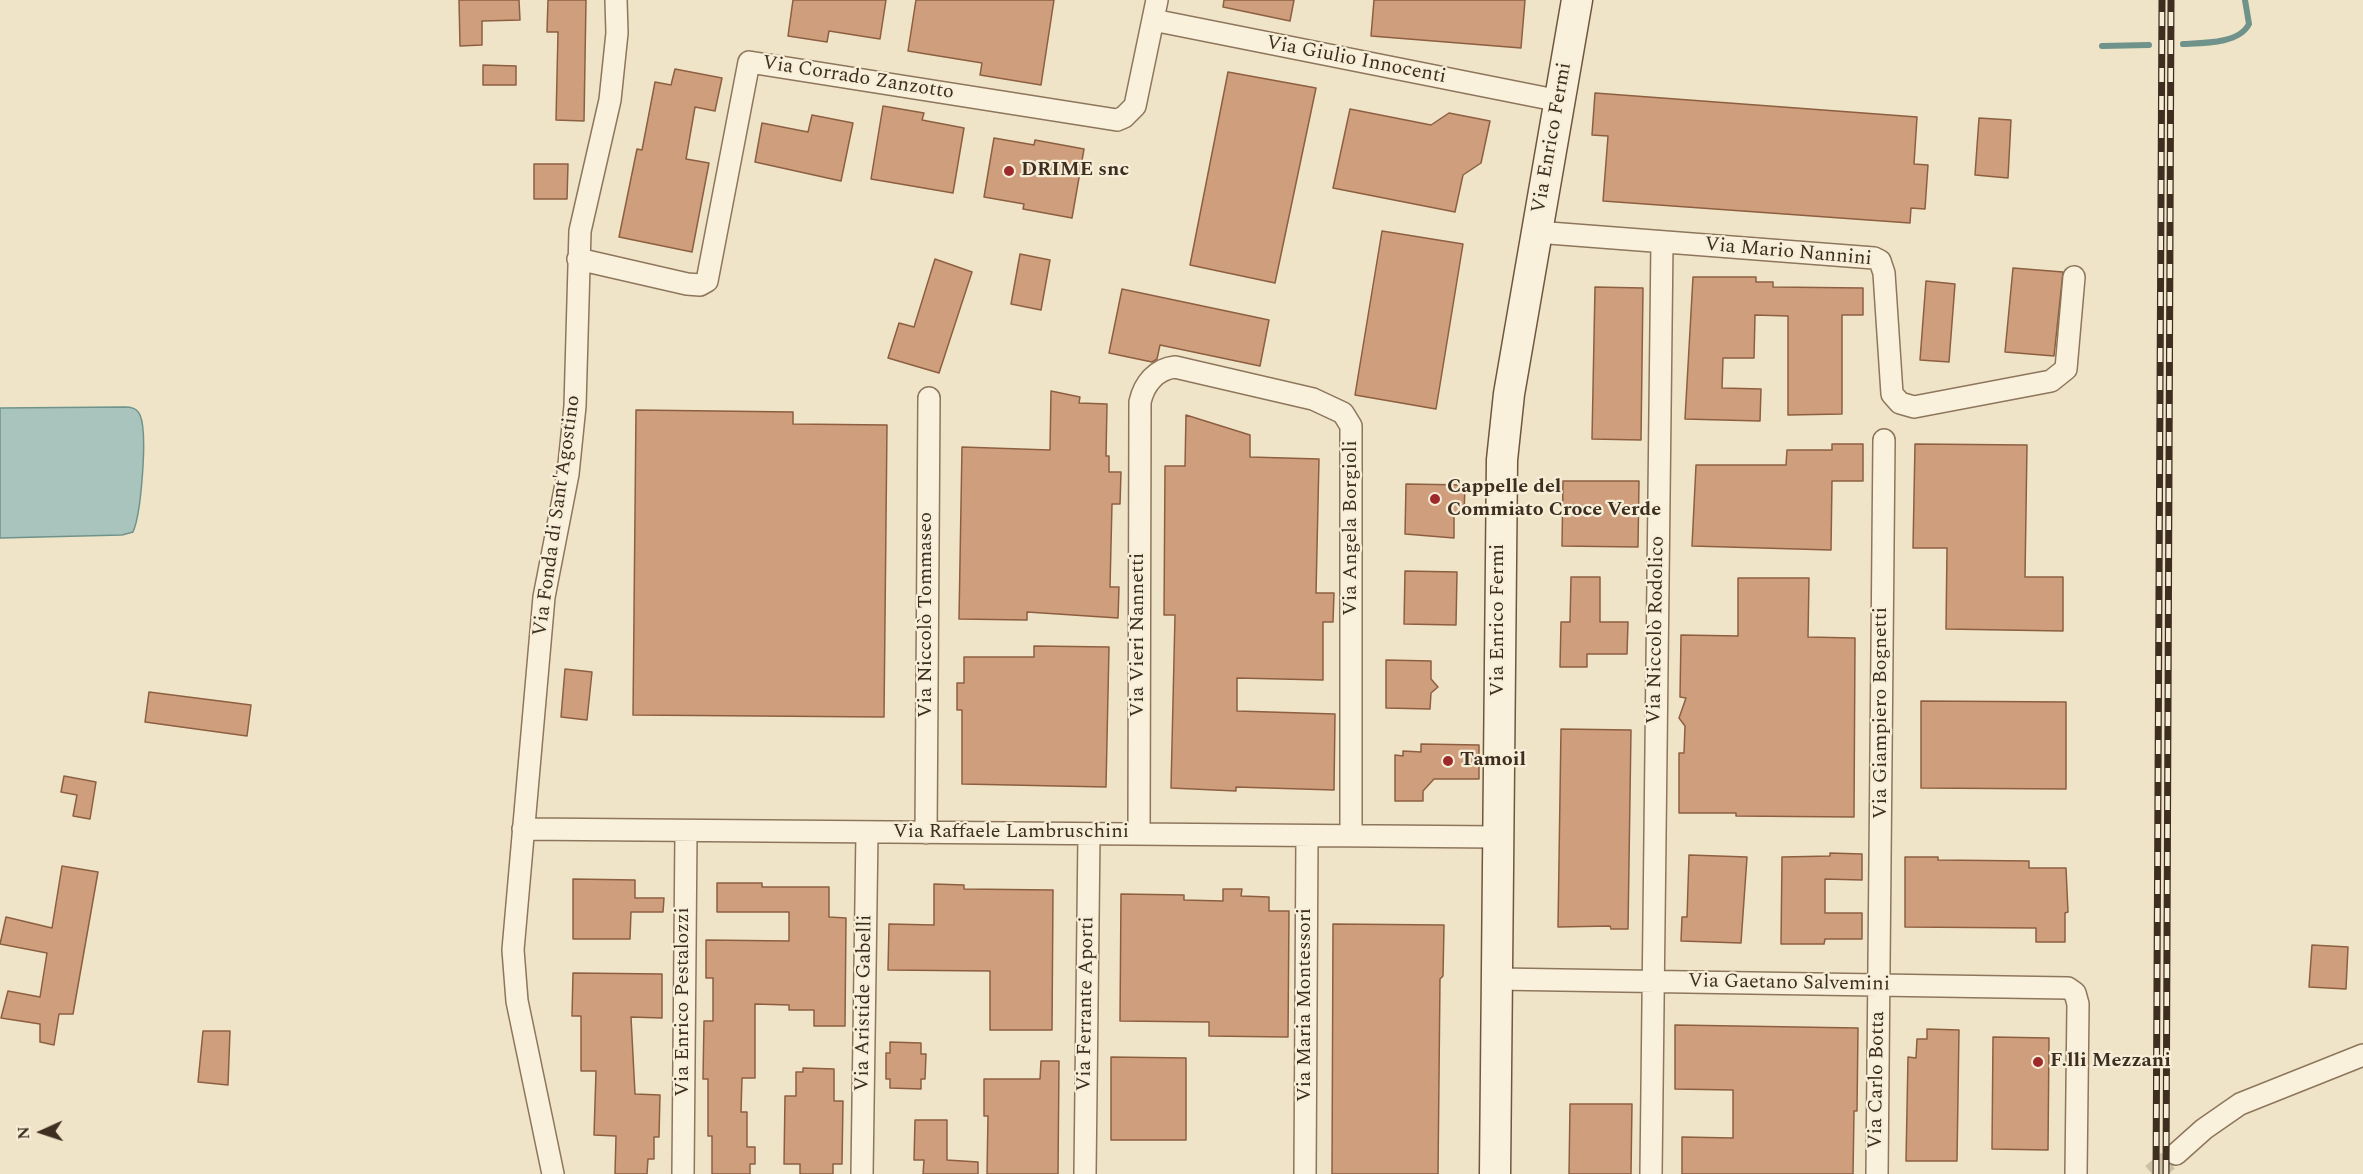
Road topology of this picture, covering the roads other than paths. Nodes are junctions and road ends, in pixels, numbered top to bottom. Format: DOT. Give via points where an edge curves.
graph roads {
  1 [pos="616,0"];
  2 [pos="1577,0"];
  3 [pos="1155,10"];
  4 [pos="1560,101"];
  5 [pos="1536,232"];
  6 [pos="1662,242"];
  7 [pos="578,259"];
  8 [pos="2074,277"];
  9 [pos="929,398"];
  10 [pos="1139,436"];
  11 [pos="1884,440"];
  12 [pos="523,829"];
  13 [pos="686,831"];
  14 [pos="867,832"];
  15 [pos="926,833"];
  16 [pos="1089,834"];
  17 [pos="1139,834"];
  18 [pos="1307,836"];
  19 [pos="1351,836"];
  20 [pos="1498,837"];
  21 [pos="1497,979"];
  22 [pos="1653,982"];
  23 [pos="1880,986"];
  24 [pos="2363,1055"];
  25 [pos="2176,1154"];
  26 [pos="553,1174"];
  27 [pos="683,1174"];
  28 [pos="862,1174"];
  29 [pos="1085,1174"];
  30 [pos="1305,1174"];
  31 [pos="1495,1174"];
  32 [pos="1651,1174"];
  33 [pos="1877,1174"];
  34 [pos="2076,1174"];
  1 -- 7 [label="street, Via Fonda di Sant'Agostino" via="610,100 585,202"];
  2 -- 4 [label="street, Via Enrico Fermi"];
  3 -- 4 [label="street, Via Giulio Innocenti"];
  3 -- 7 [label="street, Via Corrado Zanzotto" via="1135,105 1117,120 749,62 707,281 687,284"];
  4 -- 5 [label="street, Via Enrico Fermi"];
  5 -- 6 [label="street, Via Mario Nannini"];
  5 -- 20 [label="street, Via Enrico Fermi" via="1502,460"];
  6 -- 8 [label="street, Via Mario Nannini" via="1863,256 1880,261 1892,394 1900,403 1914,407 2051,381 2066,369"];
  6 -- 22 [label="street, Via Niccolò Rodolico"];
  7 -- 12 [label="street, Via Fonda di Sant'Agostino" via="575,406 568,474 544,597"];
  9 -- 15 [label="street, Via Niccolò Tommaseo"];
  10 -- 17 [label="street, Via Vieri Nannetti"];
  10 -- 19 [label="street, Via Angela Borgioli" via="1140,402 1145,387 1159,371 1175,367 1313,399 1348,419 1353,453"];
  11 -- 23 [label="street, Via Giampiero Bognetti"];
  12 -- 13 [label="street, Via Raffaele Lambruschini"];
  12 -- 26 [label="street, Via Fonda di Sant'Agostino" via="513,968"];
  13 -- 14 [label="street, Via Raffaele Lambruschini"];
  13 -- 27 [label="street, Via Enrico Pestalozzi"];
  14 -- 15 [label="street, Via Raffaele Lambruschini"];
  14 -- 28 [label="street, Via Aristide Gabelli"];
  15 -- 16 [label="street, Via Raffaele Lambruschini"];
  16 -- 17 [label="street, Via Raffaele Lambruschini"];
  16 -- 29 [label="street, Via Ferrante Aporti"];
  17 -- 18 [label="street, Via Raffaele Lambruschini"];
  18 -- 19 [label="street, Via Raffaele Lambruschini"];
  18 -- 30 [label="street, Via Maria Montessori"];
  19 -- 20 [label="street, Via Raffaele Lambruschini"];
  20 -- 21 [label="street, Via Enrico Fermi"];
  21 -- 22 [label="street, Via Gaetano Salvemini"];
  21 -- 31 [label="street, Via Enrico Fermi"];
  22 -- 23 [label="street, Via Gaetano Salvemini"];
  22 -- 32 [label="street, Via Niccolò Rodolico"];
  23 -- 33 [label="street, Via Carlo Botta"];
  23 -- 34 [label="street, Via Gaetano Salvemini" via="2072,990 2077,998"];
  24 -- 25 [label="street" via="2240,1104"];
}
